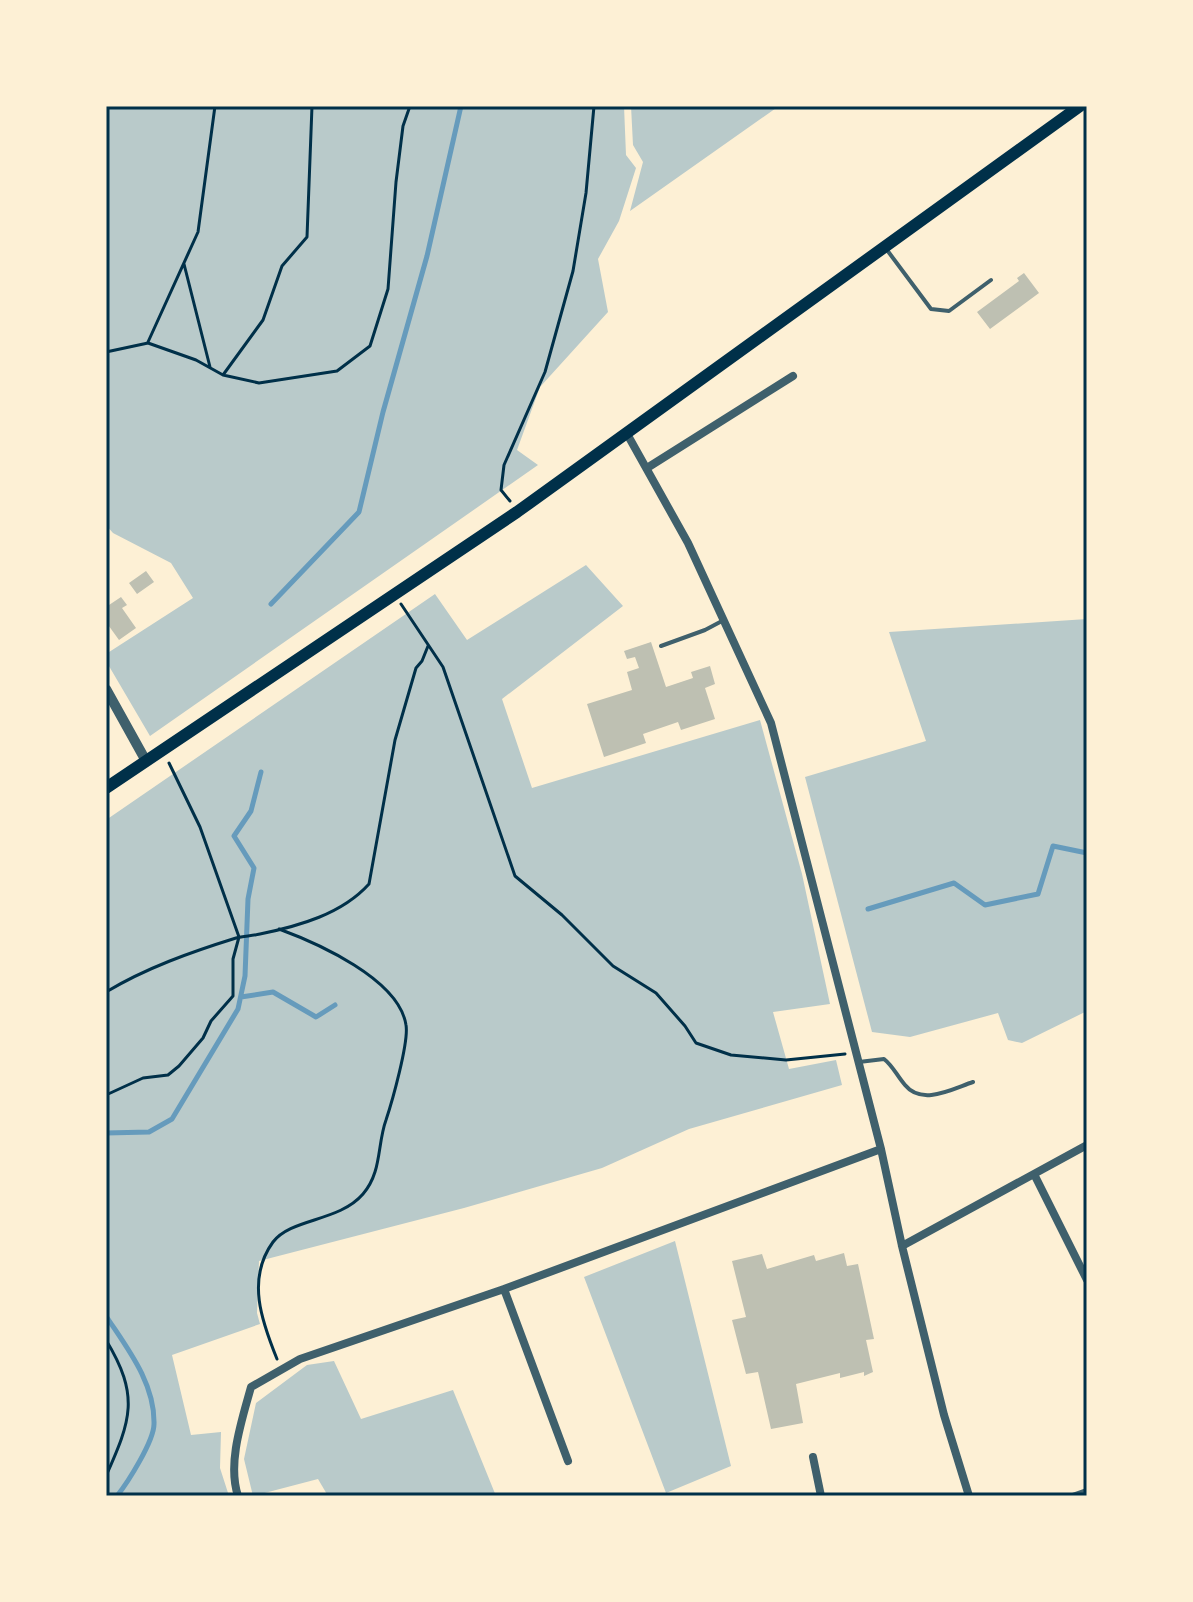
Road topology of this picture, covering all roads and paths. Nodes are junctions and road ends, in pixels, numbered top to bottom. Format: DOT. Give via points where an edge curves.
graph roads {
  1 [pos="215,106"];
  2 [pos="312,106"];
  3 [pos="410,106"];
  4 [pos="594,106"];
  5 [pos="1080,106"];
  6 [pos="885,248"];
  7 [pos="184,264"];
  8 [pos="991,280"];
  9 [pos="148,343"];
  10 [pos="106,352"];
  11 [pos="210,367"];
  12 [pos="223,375"];
  13 [pos="793,376"];
  14 [pos="626,432"];
  15 [pos="647,468"];
  16 [pos="501,490"];
  17 [pos="395,595"];
  18 [pos="724,620"];
  19 [pos="428,646"];
  20 [pos="661,646"];
  21 [pos="106,689"];
  22 [pos="163,750"];
  23 [pos="146,761"];
  24 [pos="106,788"];
  25 [pos="279,929"];
  26 [pos="239,937"];
  27 [pos="106,992"];
  28 [pos="858,1057"];
  29 [pos="973,1082"];
  30 [pos="106,1095"];
  31 [pos="1087,1145"];
  32 [pos="881,1149"];
  33 [pos="1034,1174"];
  34 [pos="902,1246"];
  35 [pos="1087,1280"];
  36 [pos="504,1289"];
  37 [pos="106,1340"];
  38 [pos="281,1369"];
  39 [pos="813,1457"];
  40 [pos="568,1461"];
  41 [pos="106,1476"];
  42 [pos="1087,1490"];
  43 [pos="238,1496"];
  44 [pos="821,1496"];
  45 [pos="969,1496"];
  46 [pos="1070,1496"];
  1 -- 7 [label="path" via="198,232"];
  2 -- 12 [label="path" via="307,237 282,266 263,320"];
  3 -- 12 [label="path" via="403,126 388,289 370,346 337,371 259,383"];
  4 -- 16 [label="path" via="573,271 545,372 504,465"];
  5 -- 6 [label="main road"];
  6 -- 8 [label="lane" via="931,309 949,311"];
  6 -- 14 [label="main road"];
  7 -- 9 [label="path"];
  7 -- 11 [label="path"];
  9 -- 10 [label="path"];
  9 -- 11 [label="path"];
  11 -- 12 [label="path"];
  13 -- 15 [label="street"];
  14 -- 15 [label="street"];
  14 -- 17 [label="main road"];
  15 -- 18 [label="street"];
  17 -- 19 [label="path"];
  17 -- 22 [label="main road"];
  18 -- 20 [label="lane"];
  18 -- 28 [label="street" via="771,723"];
  19 -- 25 [label="path" via="416,668 395,740 369,884 358,896 318,917"];
  19 -- 28 [label="path" via="443,667 515,876 613,966 656,993 696,1043 731,1055 786,1060"];
  21 -- 23 [label="street"];
  22 -- 23 [label="main road"];
  22 -- 26 [label="path" via="200,827"];
  23 -- 24 [label="main road"];
  25 -- 26 [label="path"];
  25 -- 38 [label="path" via="349,960 397,1003 406,1025 373,1180 351,1205 288,1230 273,1242 263,1264 259,1312"];
  26 -- 27 [label="path" via="135,974"];
  26 -- 30 [label="path" via="233,996 192,1052 168,1075 143,1078"];
  28 -- 29 [label="lane" via="884,1059 919,1096"];
  28 -- 32 [label="street"];
  31 -- 33 [label="street"];
  32 -- 34 [label="street"];
  32 -- 36 [label="street"];
  33 -- 34 [label="street"];
  33 -- 35 [label="street"];
  34 -- 45 [label="street"];
  36 -- 38 [label="street"];
  36 -- 40 [label="street"];
  37 -- 41 [label="path" via="130,1399 125,1433"];
  38 -- 43 [label="street" via="251,1387 233,1481"];
  39 -- 44 [label="street"];
  42 -- 46 [label="lane"];
}
